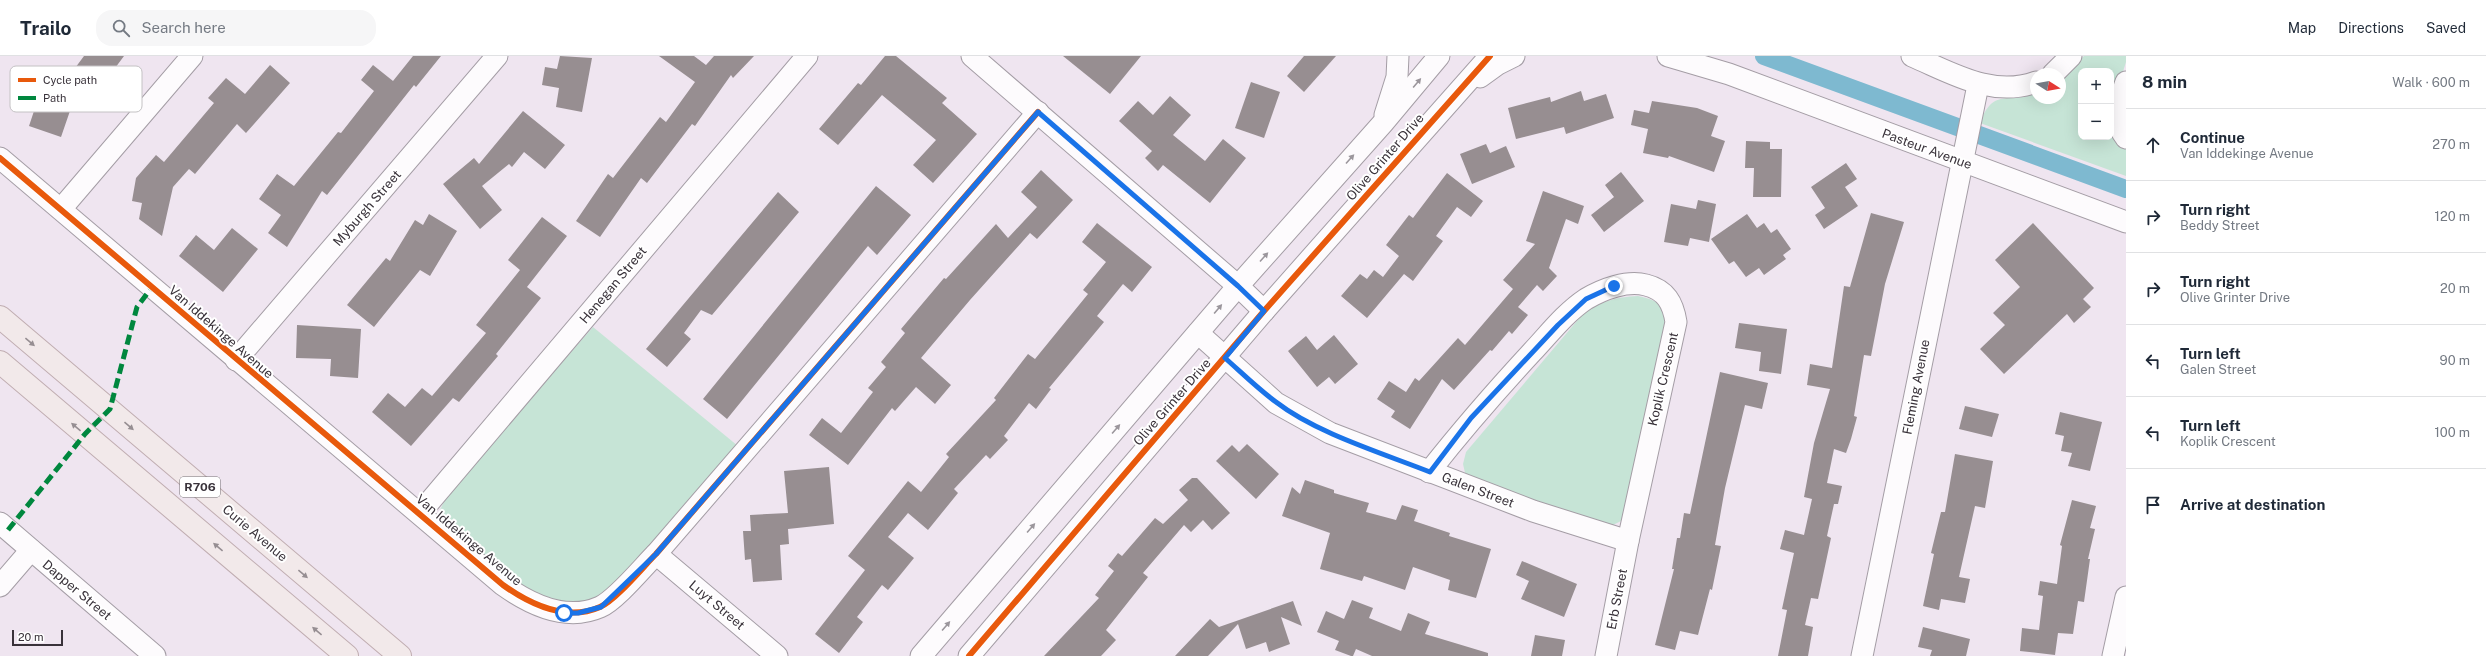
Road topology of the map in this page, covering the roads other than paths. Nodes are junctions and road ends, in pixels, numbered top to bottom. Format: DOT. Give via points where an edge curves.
graph roads {
  1 [pos="192,56"];
  2 [pos="497,56"];
  3 [pos="807,56"];
  4 [pos="972,56"];
  5 [pos="1398,56"];
  6 [pos="1439,56"];
  7 [pos="1490,56"];
  8 [pos="1514,56"];
  9 [pos="1668,56"];
  10 [pos="1697,56"];
  11 [pos="1912,56"];
  12 [pos="2071,56"];
  13 [pos="2059,68"];
  14 [pos="1729,74"];
  15 [pos="2126,82"];
  16 [pos="2030,84"];
  17 [pos="1978,85"];
  18 [pos="1448,102"];
  19 [pos="1038,112"];
  20 [pos="1382,123"];
  21 [pos="2126,138"];
  22 [pos="0,158"];
  23 [pos="1962,161"];
  24 [pos="61,208"];
  25 [pos="2126,222"];
  26 [pos="1238,286"];
  27 [pos="1264,311"];
  28 [pos="0,317"];
  29 [pos="1198,333"];
  30 [pos="1225,358"];
  31 [pos="236,360"];
  32 [pos="0,362"];
  33 [pos="1430,472"];
  34 [pos="420,513"];
  35 [pos="0,523"];
  36 [pos="1628,541"];
  37 [pos="31,550"];
  38 [pos="656,554"];
  39 [pos="0,586"];
  40 [pos="2126,597"];
  41 [pos="2118,650"];
  42 [pos="155,656"];
  43 [pos="347,656"];
  44 [pos="400,656"];
  45 [pos="776,656"];
  46 [pos="921,656"];
  47 [pos="969,656"];
  48 [pos="1606,656"];
  49 [pos="1862,656"];
  1 -- 24 [label="street"];
  2 -- 31 [label="street, Myburgh Street"];
  3 -- 34 [label="street, Henegan Street"];
  4 -- 19 [label="street"];
  5 -- 20 [label="street" via="1397,77"];
  20 -- 6 [label="street, Olive Grinter Drive, one-way"];
  7 -- 18 [label="street, Olive Grinter Drive"];
  8 -- 18 [label="street" via="1498,64"];
  9 -- 14 [label="street, Pasteur Avenue"];
  10 -- 14 [label="street, Pasteur Avenue"];
  11 -- 17 [label="street"];
  12 -- 13 [label="street"];
  14 -- 23 [label="street, Pasteur Avenue"];
  15 -- 21 [label="street" via="2118,110 2120,129"];
  16 -- 17 [label="street" via="2021,87"];
  17 -- 23 [label="street, Fleming Avenue"];
  18 -- 27 [label="street, Olive Grinter Drive"];
  19 -- 26 [label="street"];
  19 -- 38 [label="street, Van Iddekinge Avenue"];
  26 -- 20 [label="street, Olive Grinter Drive, one-way"];
  22 -- 24 [label="street, Van Iddekinge Avenue"];
  23 -- 25 [label="street, Pasteur Avenue"];
  23 -- 49 [label="street, Fleming Avenue"];
  24 -- 31 [label="street, Van Iddekinge Avenue"];
  26 -- 27 [label="street"];
  29 -- 26 [label="street, Olive Grinter Drive, one-way"];
  27 -- 30 [label="street, Olive Grinter Drive"];
  28 -- 44 [label="main road, Curie Avenue / R706, one-way"];
  29 -- 30 [label="street, Galen Street"];
  46 -- 29 [label="street, Olive Grinter Drive, one-way"];
  30 -- 33 [label="street, Galen Street" via="1276,403 1300,417 1330,433"];
  30 -- 47 [label="street, Olive Grinter Drive"];
  31 -- 34 [label="street, Van Iddekinge Avenue"];
  43 -- 32 [label="main road, R706, one-way"];
  33 -- 36 [label="street, Galen Street" via="1533,511"];
  33 -- 36 [label="street, Koplik Crescent" via="1471,418 1586,299 1614,286 1642,284 1654,287 1670,299 1676,322"];
  34 -- 38 [label="street, Van Iddekinge Avenue" via="503,585 522,598 564,613 578,613 601,607"];
  35 -- 37 [label="street, Dapper Street"];
  36 -- 48 [label="street, Erb Street"];
  37 -- 39 [label="street"];
  37 -- 42 [label="street, Dapper Street"];
  38 -- 45 [label="street, Luyt Street"];
  40 -- 41 [label="street"];
}
